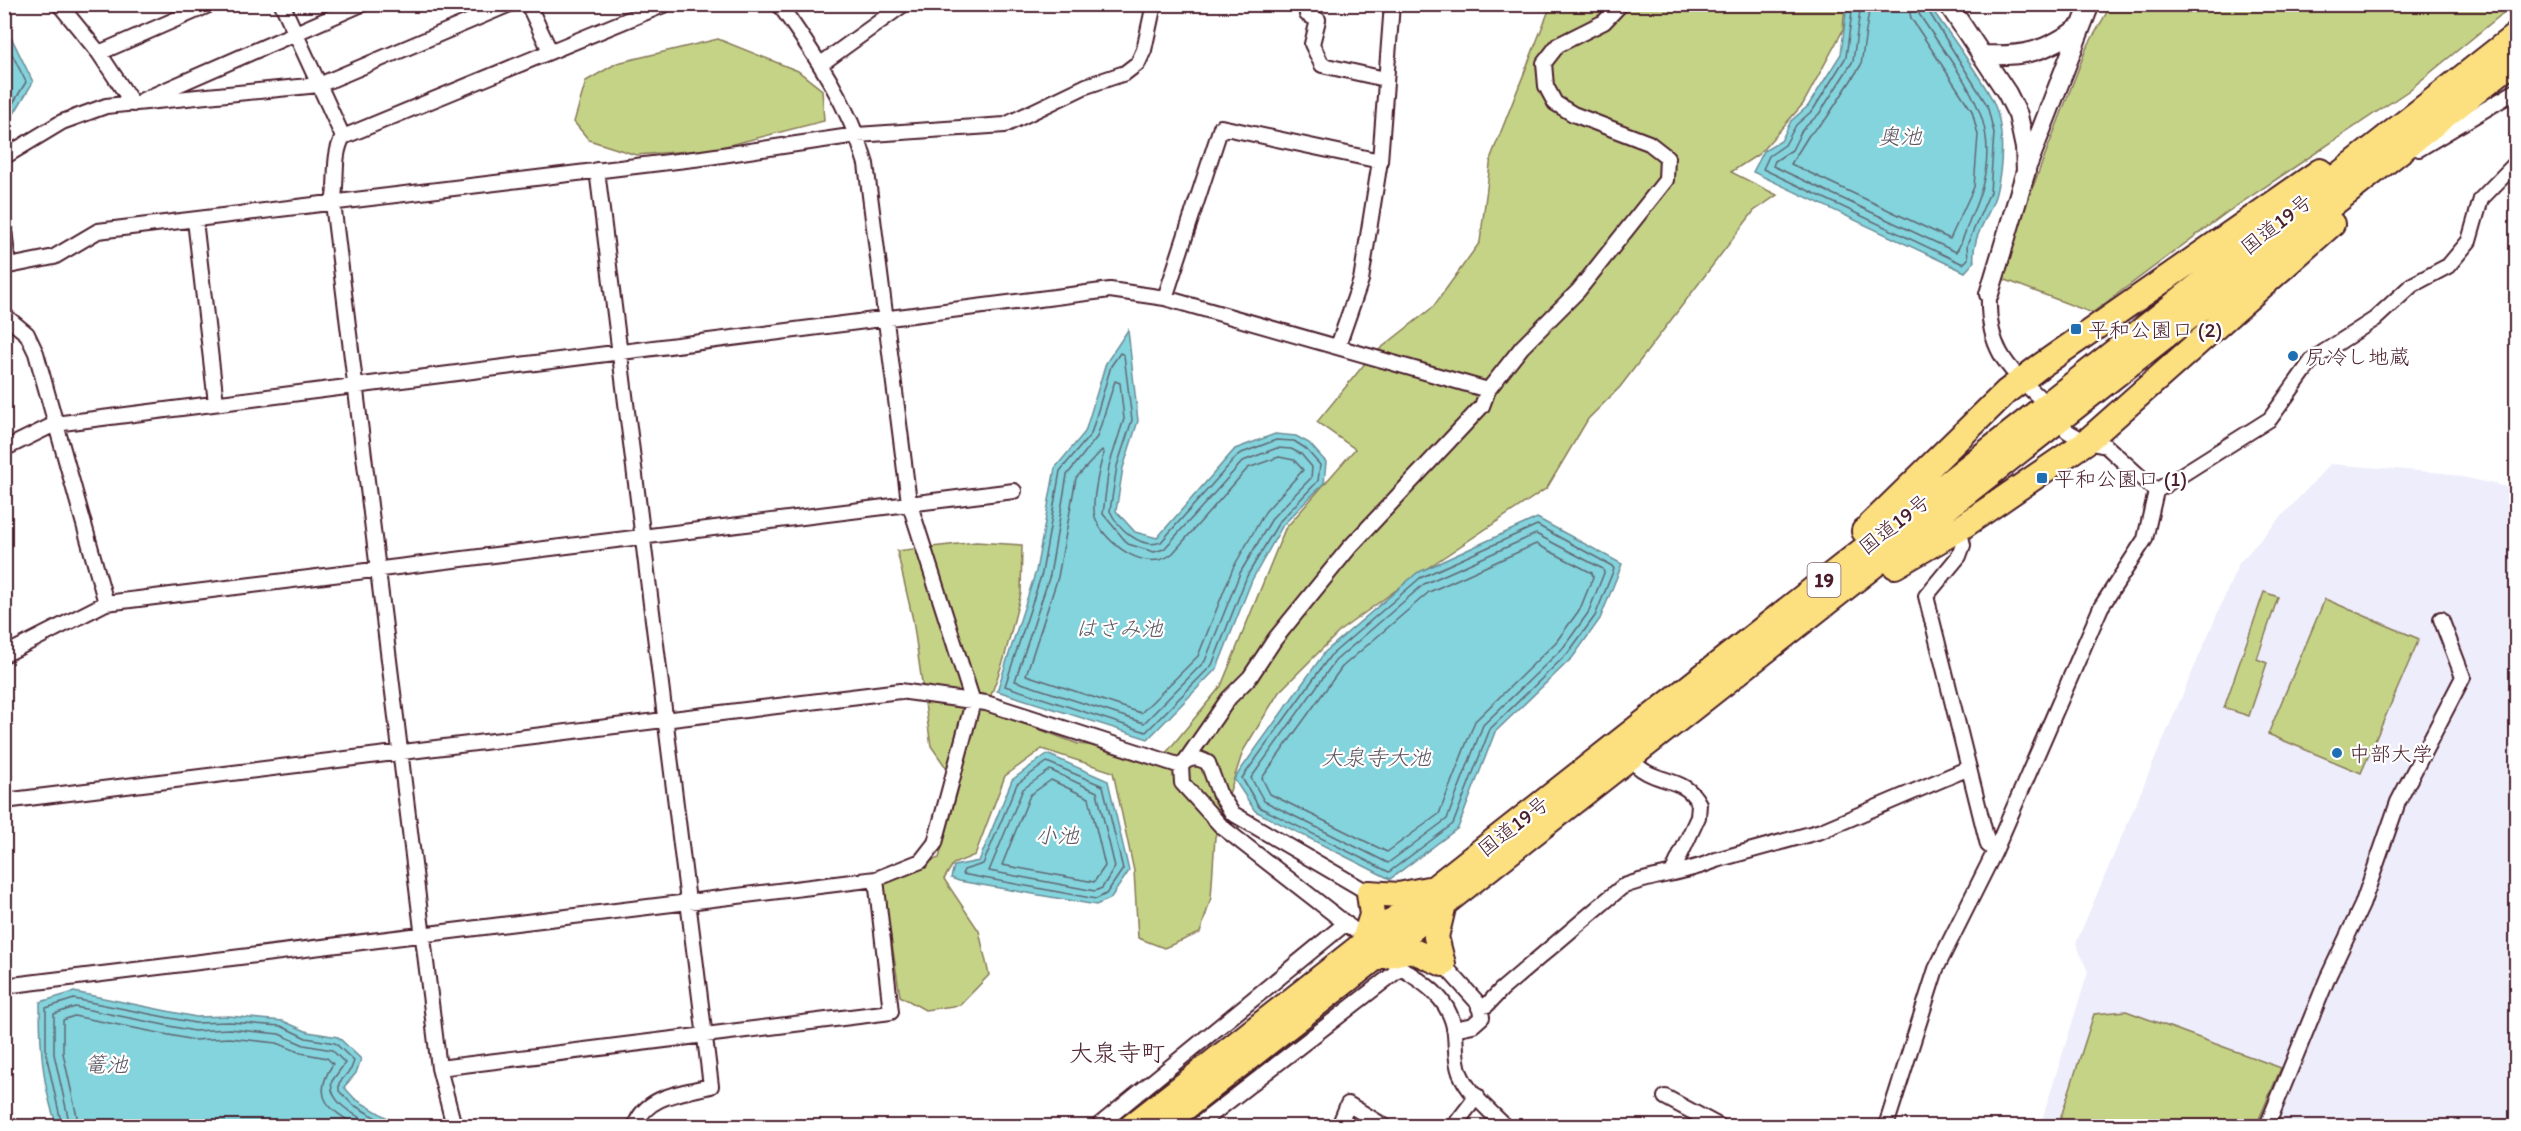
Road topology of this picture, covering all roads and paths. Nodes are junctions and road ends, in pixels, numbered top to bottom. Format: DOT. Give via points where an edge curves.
graph roads {
  1 [pos="211,4"];
  2 [pos="282,4"];
  3 [pos="362,4"];
  4 [pos="510,4"];
  5 [pos="528,4"];
  6 [pos="666,4"];
  7 [pos="779,4"];
  8 [pos="904,4"];
  9 [pos="1154,4"];
  10 [pos="1309,4"];
  11 [pos="1392,4"];
  12 [pos="1621,4"];
  13 [pos="1948,4"];
  14 [pos="2090,4"];
  15 [pos="62,5"];
  16 [pos="2080,27"];
  17 [pos="296,33"];
  18 [pos="2517,35"];
  19 [pos="550,51"];
  20 [pos="99,53"];
  21 [pos="1981,55"];
  22 [pos="2517,60"];
  23 [pos="821,64"];
  24 [pos="1385,79"];
  25 [pos="319,85"];
  26 [pos="2517,91"];
  27 [pos="133,104"];
  28 [pos="2425,120"];
  29 [pos="857,135"];
  30 [pos="343,137"];
  31 [pos="2419,149"];
  32 [pos="4,157"];
  33 [pos="1380,161"];
  34 [pos="2517,163"];
  35 [pos="597,170"];
  36 [pos="2026,171"];
  37 [pos="333,203"];
  38 [pos="195,220"];
  39 [pos="4,228"];
  40 [pos="6,267"];
  41 [pos="1989,294"];
  42 [pos="1165,298"];
  43 [pos="4,315"];
  44 [pos="887,320"];
  45 [pos="1338,346"];
  46 [pos="619,352"];
  47 [pos="2021,381"];
  48 [pos="356,386"];
  49 [pos="1488,390"];
  50 [pos="2041,399"];
  51 [pos="216,403"];
  52 [pos="55,424"];
  53 [pos="2077,437"];
  54 [pos="4,449"];
  55 [pos="1014,491"];
  56 [pos="2156,491"];
  57 [pos="909,502"];
  58 [pos="1959,529"];
  59 [pos="641,535"];
  60 [pos="377,568"];
  61 [pos="1833,586"];
  62 [pos="106,603"];
  63 [pos="2440,619"];
  64 [pos="4,655"];
  65 [pos="973,702"];
  66 [pos="665,720"];
  67 [pos="400,753"];
  68 [pos="1630,758"];
  69 [pos="1184,763"];
  70 [pos="1969,768"];
  71 [pos="4,801"];
  72 [pos="1995,851"];
  73 [pos="1672,873"];
  74 [pos="876,879"];
  75 [pos="1370,893"];
  76 [pos="1439,896"];
  77 [pos="687,903"];
  78 [pos="423,934"];
  79 [pos="1373,947"];
  80 [pos="1443,964"];
  81 [pos="4,986"];
  82 [pos="1479,1008"];
  83 [pos="1454,1029"];
  84 [pos="705,1036"];
  85 [pos="439,1068"];
  86 [pos="1477,1096"];
  87 [pos="1665,1097"];
  88 [pos="1175,1112"];
  89 [pos="454,1126"];
  90 [pos="635,1126"];
  91 [pos="1098,1126"];
  92 [pos="1132,1126"];
  93 [pos="1339,1126"];
  94 [pos="1384,1126"];
  95 [pos="1454,1126"];
  96 [pos="1505,1126"];
  97 [pos="1719,1126"];
  98 [pos="1886,1126"];
  99 [pos="2267,1126"];
  1 -- 20 [label="street"];
  2 -- 17 [label="street"];
  3 -- 17 [label="street"];
  4 -- 25 [label="street"];
  5 -- 19 [label="street"];
  6 -- 19 [label="street"];
  7 -- 23 [label="street"];
  8 -- 23 [label="street"];
  9 -- 29 [label="street" via="1144,50 1138,63 1125,73 1096,81 1005,125"];
  10 -- 24 [label="street" via="1307,14 1318,20 1312,44 1322,65"];
  11 -- 24 [label="street"];
  12 -- 49 [label="street" via="1604,22 1558,45 1544,63 1546,86 1556,103 1573,114 1650,143 1667,157 1666,180 1578,291 1522,347"];
  13 -- 21 [label="street"];
  14 -- 16 [label="street"];
  15 -- 20 [label="street"];
  16 -- 21 [label="street" via="2028,54"];
  16 -- 36 [label="street"];
  17 -- 25 [label="street"];
  17 -- 27 [label="street"];
  18 -- 28 [label="highway, 国道19号 / 19"];
  19 -- 30 [label="street"];
  20 -- 27 [label="street"];
  21 -- 36 [label="street" via="2018,115"];
  22 -- 28 [label="highway, 国道19号 / 19"];
  23 -- 29 [label="street"];
  24 -- 33 [label="street"];
  25 -- 27 [label="street"];
  25 -- 30 [label="street"];
  26 -- 31 [label="street"];
  27 -- 32 [label="street" via="106,106 62,122"];
  28 -- 31 [label="highway"];
  28 -- 47 [label="highway" via="2400,117"];
  28 -- 61 [label="highway, 国道19号 / 19"];
  29 -- 35 [label="street"];
  29 -- 44 [label="street" via="871,188"];
  30 -- 37 [label="street" via="337,148"];
  31 -- 53 [label="highway"];
  33 -- 42 [label="street" via="1221,127"];
  33 -- 45 [label="street" via="1361,280"];
  34 -- 56 [label="street" via="2481,199 2469,241 2448,266 2412,285 2375,319 2313,359 2270,419"];
  35 -- 37 [label="street"];
  35 -- 46 [label="street"];
  36 -- 41 [label="street"];
  37 -- 38 [label="street"];
  37 -- 48 [label="street"];
  38 -- 40 [label="street" via="98,231 54,257"];
  38 -- 51 [label="street"];
  39 -- 40 [label="street"];
  41 -- 47 [label="street" via="1988,320 1995,347"];
  42 -- 44 [label="street" via="1110,290"];
  42 -- 45 [label="street"];
  43 -- 52 [label="street" via="27,334 36,353"];
  44 -- 46 [label="street"];
  44 -- 57 [label="street"];
  45 -- 49 [label="street"];
  46 -- 48 [label="street"];
  46 -- 59 [label="street"];
  47 -- 50 [label="street"];
  47 -- 61 [label="highway" via="1837,557"];
  48 -- 51 [label="street"];
  48 -- 60 [label="street"];
  49 -- 69 [label="street" via="1482,406 1349,548 1275,639 1250,677 1229,698"];
  51 -- 52 [label="street"];
  52 -- 54 [label="street"];
  52 -- 62 [label="street"];
  53 -- 56 [label="street" via="2106,446"];
  53 -- 58 [label="highway"];
  55 -- 57 [label="street"];
  56 -- 72 [label="street" via="2145,539 2101,607"];
  57 -- 59 [label="street"];
  57 -- 65 [label="street"];
  58 -- 61 [label="highway" via="1857,590"];
  58 -- 70 [label="street" via="1963,545 1959,556 1926,596"];
  59 -- 60 [label="street"];
  59 -- 66 [label="street"];
  60 -- 62 [label="street"];
  60 -- 67 [label="street"];
  61 -- 68 [label="highway, 国道19号 / 19"];
  61 -- 76 [label="highway, 国道19号 / 19"];
  62 -- 64 [label="street"];
  63 -- 99 [label="street" via="2463,677 2398,802 2362,905"];
  65 -- 66 [label="street" via="900,691"];
  65 -- 69 [label="street"];
  65 -- 74 [label="street" via="935,843 921,861"];
  66 -- 67 [label="street"];
  66 -- 77 [label="street"];
  67 -- 71 [label="street"];
  67 -- 78 [label="street"];
  68 -- 73 [label="street" via="1646,774 1688,788 1699,804 1698,817"];
  68 -- 76 [label="highway, 国道19号 / 19"];
  69 -- 75 [label="street" via="1200,758 1208,763 1219,793 1232,813"];
  69 -- 79 [label="street" via="1182,783 1222,827"];
  70 -- 72 [label="street" via="1988,845"];
  70 -- 73 [label="street" via="1821,831 1701,868"];
  72 -- 98 [label="street" via="1936,969"];
  73 -- 82 [label="street" via="1622,887"];
  74 -- 77 [label="street"];
  74 -- 84 [label="street" via="891,1012"];
  75 -- 76 [label="highway"];
  75 -- 79 [label="highway"];
  76 -- 79 [label="highway, 国道19号 / 19"];
  76 -- 80 [label="highway" via="1436,938"];
  77 -- 78 [label="street"];
  77 -- 84 [label="street"];
  78 -- 81 [label="street"];
  78 -- 85 [label="street"];
  79 -- 80 [label="highway" via="1411,950"];
  79 -- 83 [label="street" via="1434,990 1447,1007"];
  79 -- 88 [label="highway, 国道19号 / 19"];
  79 -- 88 [label="street"];
  80 -- 82 [label="street"];
  82 -- 83 [label="street" via="1482,1017 1473,1025"];
  83 -- 86 [label="street" via="1460,1074"];
  84 -- 85 [label="street"];
  84 -- 90 [label="street" via="711,1086 665,1097 647,1107"];
  85 -- 89 [label="street"];
  86 -- 95 [label="street"];
  86 -- 96 [label="street"];
  87 -- 97 [label="street"];
  88 -- 91 [label="street"];
  88 -- 92 [label="highway, 国道19号 / 19"];
  93 -- 94 [label="street" via="1348,1104"];
}
